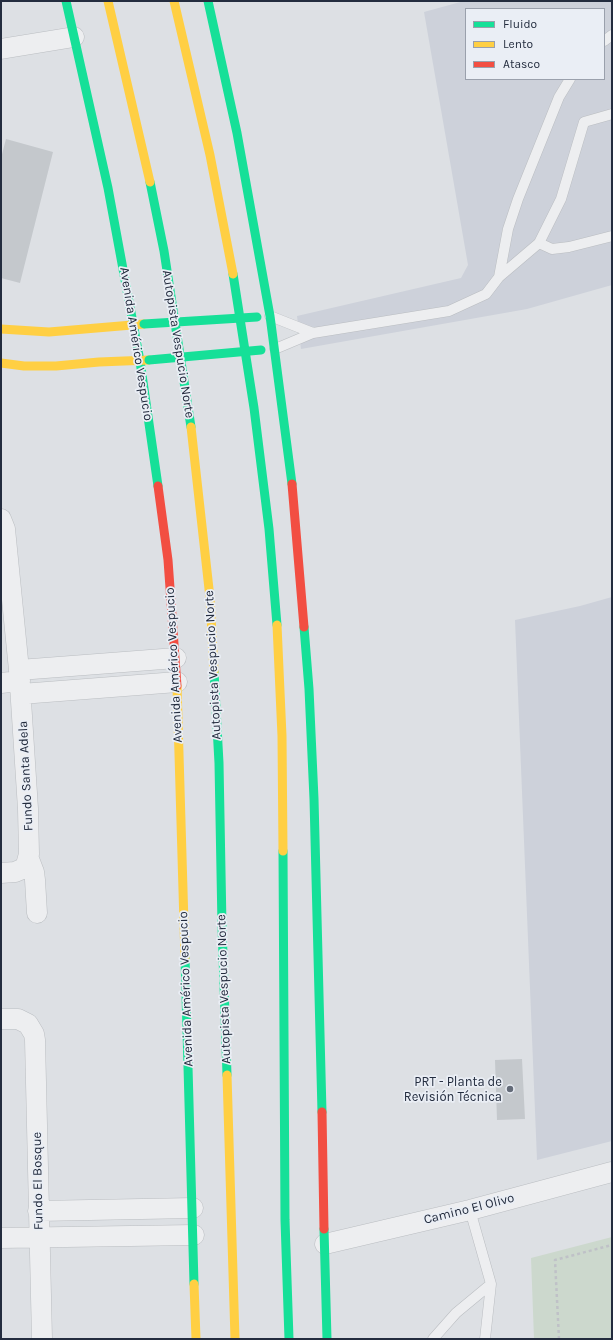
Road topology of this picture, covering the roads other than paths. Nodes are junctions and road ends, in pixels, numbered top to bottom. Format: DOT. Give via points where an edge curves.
graph roads {
  1 [pos="66,1"];
  2 [pos="108,1"];
  3 [pos="174,1"];
  4 [pos="208,1"];
  5 [pos="74,37"];
  6 [pos="1,49"];
  7 [pos="569,80"];
  8 [pos="612,114"];
  9 [pos="612,236"];
  10 [pos="539,243"];
  11 [pos="499,277"];
  12 [pos="270,316"];
  13 [pos="134,326"];
  14 [pos="1,329"];
  15 [pos="313,333"];
  16 [pos="275,349"];
  17 [pos="145,361"];
  18 [pos="1,363"];
  19 [pos="1,519"];
  20 [pos="176,658"];
  21 [pos="15,682"];
  22 [pos="177,682"];
  23 [pos="28,862"];
  24 [pos="1,873"];
  25 [pos="37,913"];
  26 [pos="1,1019"];
  27 [pos="612,1172"];
  28 [pos="193,1208"];
  29 [pos="111,1210"];
  30 [pos="470,1210"];
  31 [pos="38,1212"];
  32 [pos="194,1236"];
  33 [pos="112,1237"];
  34 [pos="1,1238"];
  35 [pos="38,1239"];
  36 [pos="325,1244"];
  37 [pos="491,1284"];
  38 [pos="42,1339"];
  39 [pos="196,1339"];
  40 [pos="235,1339"];
  41 [pos="289,1339"];
  42 [pos="327,1339"];
  43 [pos="433,1339"];
  44 [pos="485,1339"];
  1 -- 5 [label="main road, Avenida Américo Vespucio"];
  2 -- 40 [label="main road, Autopista Vespucio Norte" via="164,251 191,427 209,590 219,763"];
  3 -- 41 [label="main road" via="210,155 236,290 271,543 282,736 285,1220"];
  4 -- 12 [label="main road" via="237,133"];
  5 -- 6 [label="street"];
  5 -- 13 [label="main road, Avenida Américo Vespucio" via="108,188"];
  7 -- 11 [label="lane" via="558,97 518,199 508,230"];
  8 -- 10 [label="lane" via="584,122 561,199"];
  9 -- 10 [label="lane" via="552,250"];
  10 -- 11 [label="lane"];
  11 -- 15 [label="lane" via="486,294 448,311"];
  12 -- 13 [label="main road, bridge"];
  12 -- 15 [label="lane"];
  12 -- 16 [label="main road"];
  13 -- 14 [label="main road" via="49,332"];
  13 -- 17 [label="main road, Avenida Américo Vespucio"];
  15 -- 16 [label="lane"];
  16 -- 17 [label="main road, bridge"];
  16 -- 36 [label="main road" via="291,474 309,689"];
  17 -- 18 [label="main road" via="56,366"];
  17 -- 20 [label="main road, Avenida Américo Vespucio" via="166,541"];
  19 -- 21 [label="street, Fundo Santa Adela" via="5,529"];
  20 -- 21 [label="street"];
  20 -- 22 [label="main road, Avenida Américo Vespucio"];
  21 -- 22 [label="street"];
  21 -- 23 [label="street, Fundo Santa Adela" via="28,809"];
  22 -- 28 [label="main road, Avenida Américo Vespucio"];
  23 -- 24 [label="street" via="15,872"];
  23 -- 25 [label="street, Fundo Santa Adela" via="34,872"];
  26 -- 31 [label="street, Fundo El Bosque" via="18,1019 28,1024 34,1034"];
  27 -- 30 [label="street, Camino El Olivo"];
  28 -- 29 [label="street"];
  28 -- 32 [label="main road, Avenida Américo Vespucio"];
  29 -- 31 [label="street"];
  29 -- 33 [label="street"];
  30 -- 36 [label="street, Camino El Olivo"];
  30 -- 37 [label="lane"];
  31 -- 35 [label="street, Fundo El Bosque"];
  32 -- 33 [label="street"];
  32 -- 39 [label="main road, Avenida Américo Vespucio"];
  33 -- 35 [label="street"];
  34 -- 35 [label="street"];
  35 -- 38 [label="street, Fundo El Bosque"];
  36 -- 42 [label="main road"];
  37 -- 43 [label="lane" via="456,1313"];
  37 -- 44 [label="lane"];
}
